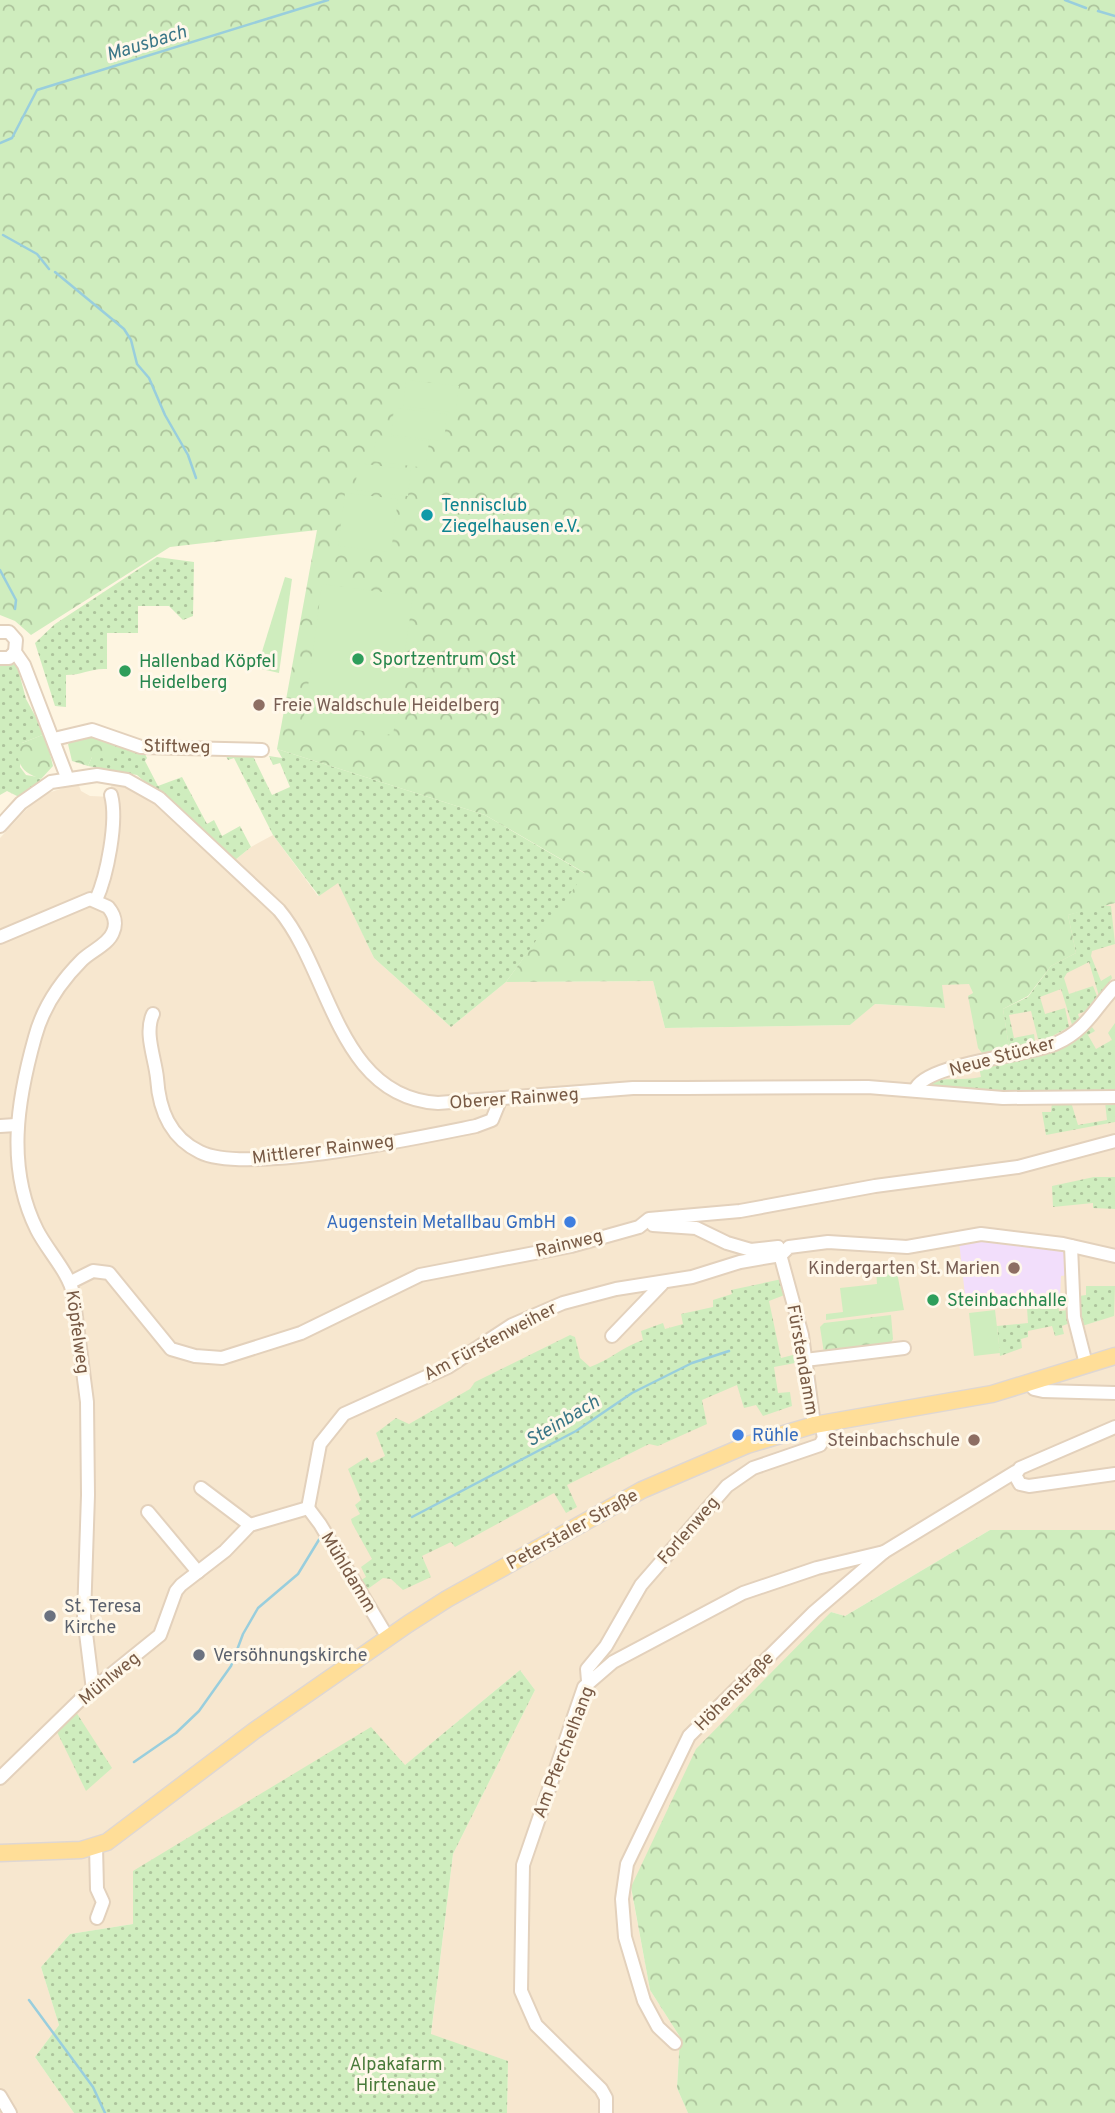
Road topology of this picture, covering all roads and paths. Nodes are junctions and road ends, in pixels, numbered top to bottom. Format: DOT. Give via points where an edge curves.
graph roads {
  1 [pos="0,632"];
  2 [pos="15,652"];
  3 [pos="0,658"];
  4 [pos="54,739"];
  5 [pos="262,750"];
  6 [pos="66,777"];
  7 [pos="111,795"];
  8 [pos="0,826"];
  9 [pos="96,900"];
  10 [pos="0,937"];
  11 [pos="1115,987"];
  12 [pos="153,1014"];
  13 [pos="915,1090"];
  14 [pos="1115,1097"];
  15 [pos="501,1098"];
  16 [pos="16,1125"];
  17 [pos="0,1126"];
  18 [pos="1115,1141"];
  19 [pos="639,1227"];
  20 [pos="1071,1246"];
  21 [pos="781,1255"];
  22 [pos="1115,1256"];
  23 [pos="71,1282"];
  24 [pos="662,1284"];
  25 [pos="612,1336"];
  26 [pos="904,1348"];
  27 [pos="1115,1356"];
  28 [pos="806,1360"];
  29 [pos="1086,1364"];
  30 [pos="1029,1383"];
  31 [pos="1115,1394"];
  32 [pos="817,1424"];
  33 [pos="1115,1427"];
  34 [pos="1015,1472"];
  35 [pos="1115,1474"];
  36 [pos="201,1488"];
  37 [pos="308,1508"];
  38 [pos="148,1512"];
  39 [pos="250,1525"];
  40 [pos="884,1552"];
  41 [pos="198,1572"];
  42 [pos="388,1638"];
  43 [pos="588,1681"];
  44 [pos="93,1690"];
  45 [pos="0,1778"];
  46 [pos="96,1846"];
  47 [pos="0,1853"];
  48 [pos="97,1919"];
  49 [pos="675,2043"];
  50 [pos="0,2096"];
  51 [pos="10,2113"];
  52 [pos="606,2113"];
  1 -- 2 [label="street" via="13,635"];
  2 -- 3 [label="street"];
  2 -- 4 [label="street"];
  4 -- 5 [label="street, Stiftweg" via="92,730 141,747"];
  4 -- 6 [label="street"];
  6 -- 8 [label="street" via="30,795"];
  6 -- 15 [label="street, Oberer Rainweg" via="106,775 146,789 278,910 296,931 350,1049 379,1080 430,1103"];
  7 -- 9 [label="street" via="111,835"];
  9 -- 10 [label="street" via="83,900"];
  9 -- 16 [label="street, Köpfelweg" via="111,911 113,933 82,960 50,999 35,1035"];
  11 -- 13 [label="street, Neue Stücker" via="1090,1021 1058,1043 926,1077"];
  12 -- 15 [label="street, Mittlerer Rainweg" via="149,1030 163,1114 181,1138 211,1157 313,1154 476,1126 492,1120"];
  13 -- 14 [label="street, Oberer Rainweg" via="1003,1098"];
  13 -- 15 [label="street, Oberer Rainweg" via="641,1088"];
  16 -- 17 [label="street"];
  16 -- 23 [label="street, Köpfelweg" via="29,1211 48,1251"];
  18 -- 19 [label="street, Rainweg" via="1026,1166 875,1186 752,1209 649,1219"];
  19 -- 21 [label="street" via="696,1228 743,1248 778,1247"];
  19 -- 23 [label="street, Rainweg" via="571,1246 420,1275 301,1333 225,1357 171,1349 105,1271 93,1271"];
  20 -- 21 [label="street, Am Fürstenweiher" via="972,1234 907,1247 835,1242 803,1245 786,1248"];
  20 -- 22 [label="street, Am Fürstenweiher"];
  20 -- 29 [label="street" via="1073,1317"];
  21 -- 24 [label="street, Am Fürstenweiher"];
  21 -- 28 [label="street, Fürstendamm"];
  23 -- 44 [label="street, Köpfelweg" via="87,1402 84,1617"];
  24 -- 25 [label="street"];
  24 -- 37 [label="street, Am Fürstenweiher" via="604,1291 536,1313 448,1367 353,1407 320,1444"];
  26 -- 28 [label="street"];
  27 -- 29 [label="main road, Peterstaler Straße"];
  28 -- 32 [label="street, Fürstendamm"];
  29 -- 30 [label="main road, Peterstaler Straße"];
  30 -- 31 [label="street" via="1043,1391"];
  30 -- 32 [label="main road, Peterstaler Straße" via="971,1398"];
  32 -- 42 [label="main road, Peterstaler Straße" via="727,1453 642,1490 447,1599"];
  32 -- 43 [label="street, Forlenweg" via="824,1438 817,1447 753,1468 721,1492 641,1585 608,1643 586,1670"];
  33 -- 34 [label="street, Höhenstraße"];
  34 -- 35 [label="street" via="1017,1481 1025,1486"];
  34 -- 40 [label="street, Höhenstraße"];
  36 -- 39 [label="street"];
  37 -- 39 [label="street, Mühlweg"];
  37 -- 42 [label="street, Mühldamm"];
  38 -- 41 [label="street"];
  39 -- 41 [label="street, Mühlweg"];
  40 -- 43 [label="street, Am Pferchelhang" via="743,1592 613,1662"];
  40 -- 49 [label="street, Höhenstraße" via="814,1612 689,1736 627,1864 622,1910 629,1954 648,2010"];
  41 -- 44 [label="street, Mühlweg" via="176,1591 160,1635"];
  42 -- 46 [label="main road, Peterstaler Straße" via="185,1781 117,1837"];
  43 -- 52 [label="street, Am Pferchelhang" via="523,1865 521,1991 536,2025 601,2089"];
  44 -- 45 [label="street, Mühlweg"];
  46 -- 47 [label="main road, Peterstaler Straße"];
  46 -- 48 [label="street" via="97,1889 103,1902"];
  50 -- 51 [label="street"];
}
